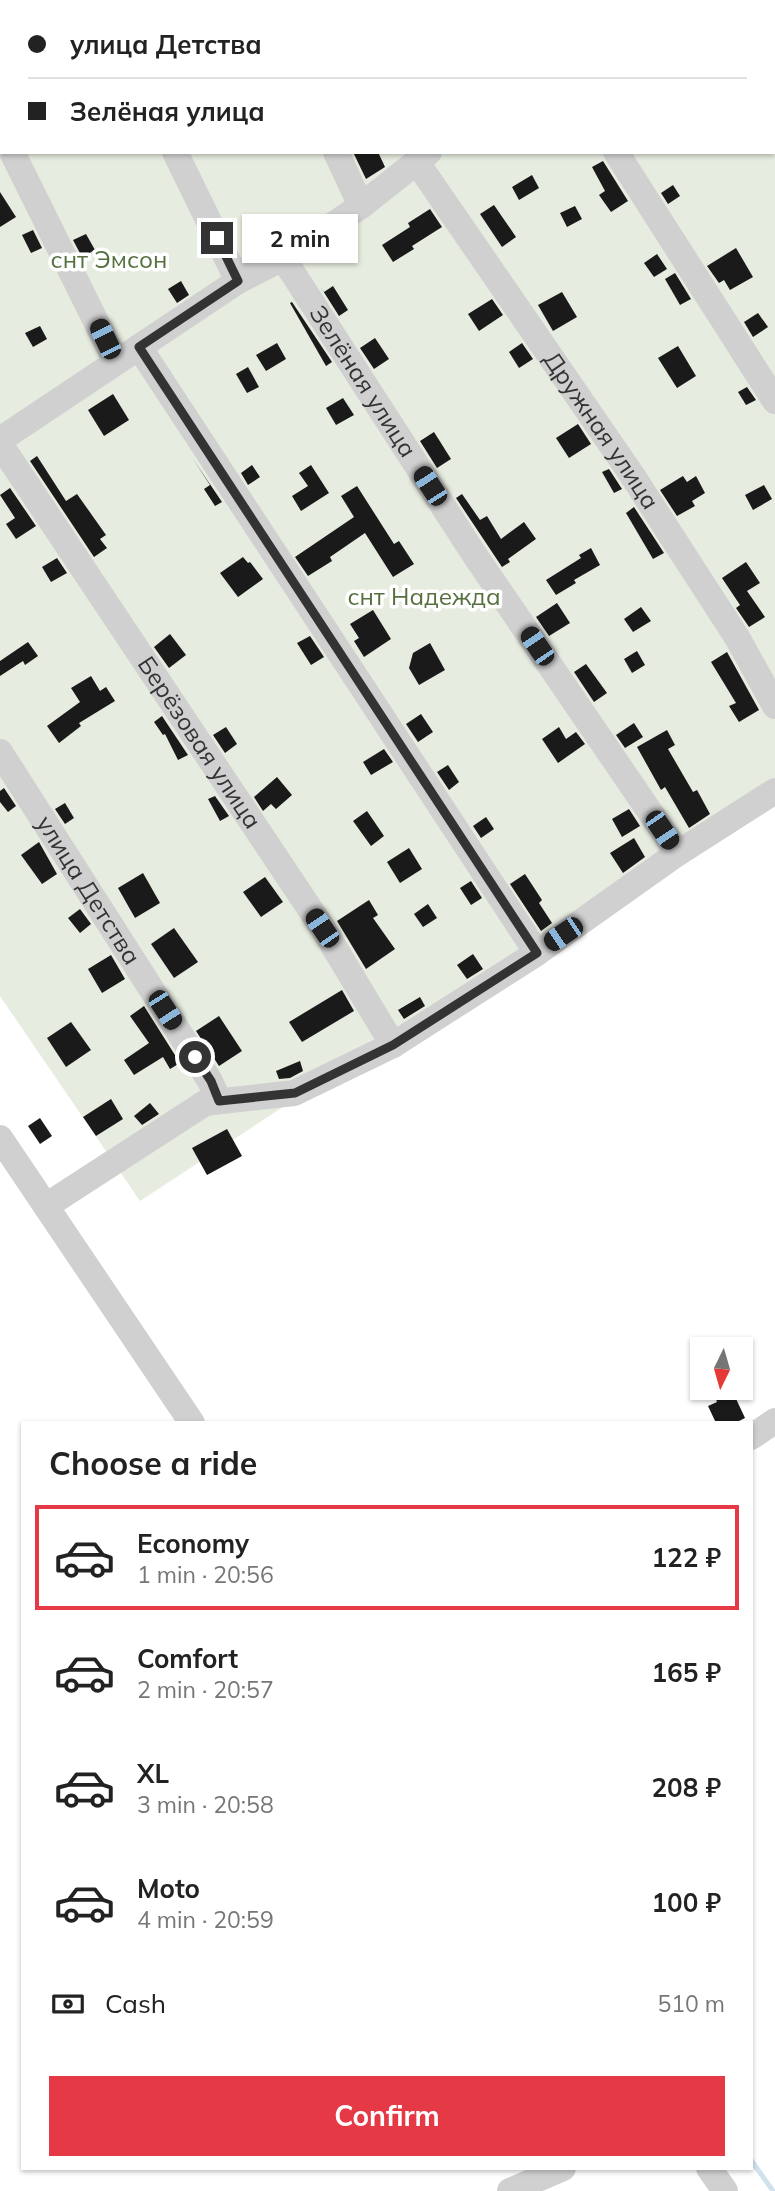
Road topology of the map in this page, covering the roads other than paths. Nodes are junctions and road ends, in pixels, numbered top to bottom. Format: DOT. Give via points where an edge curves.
graph roads {
  1 [pos="13,154"];
  2 [pos="176,154"];
  3 [pos="337,154"];
  4 [pos="617,154"];
  5 [pos="423,157"];
  6 [pos="361,206"];
  7 [pos="283,258"];
  8 [pos="238,281"];
  9 [pos="139,347"];
  10 [pos="116,362"];
  11 [pos="775,401"];
  12 [pos="0,442"];
  13 [pos="775,706"];
  14 [pos="0,752"];
  15 [pos="775,791"];
  16 [pos="678,853"];
  17 [pos="537,953"];
  18 [pos="393,1045"];
  19 [pos="219,1101"];
  20 [pos="0,1138"];
  21 [pos="46,1206"];
  22 [pos="191,1421"];
  23 [pos="775,1421"];
  24 [pos="753,1436"];
  25 [pos="560,2170"];
  26 [pos="710,2170"];
  27 [pos="540,2185"];
  28 [pos="510,2191"];
  29 [pos="725,2191"];
  1 -- 10 [label="street"];
  2 -- 8 [label="street"];
  3 -- 6 [label="street"];
  4 -- 11 [label="street"];
  5 -- 6 [label="street"];
  5 -- 13 [label="street, Дружная улица" via="738,639"];
  6 -- 7 [label="street"];
  7 -- 8 [label="street"];
  7 -- 16 [label="street, Зелёная улица" via="474,554"];
  8 -- 9 [label="street"];
  9 -- 10 [label="street"];
  9 -- 17 [label="street"];
  10 -- 12 [label="street"];
  12 -- 18 [label="street, Берёзовая улица" via="322,928"];
  14 -- 19 [label="street, улица Детства" via="211,1081"];
  15 -- 16 [label="street"];
  16 -- 17 [label="street"];
  17 -- 18 [label="street"];
  18 -- 19 [label="street" via="295,1093"];
  19 -- 21 [label="street" via="205,1103"];
  20 -- 21 [label="street"];
  21 -- 22 [label="street"];
  23 -- 24 [label="street"];
  25 -- 27 [label="street"];
  26 -- 29 [label="street"];
  27 -- 28 [label="street"];
}
